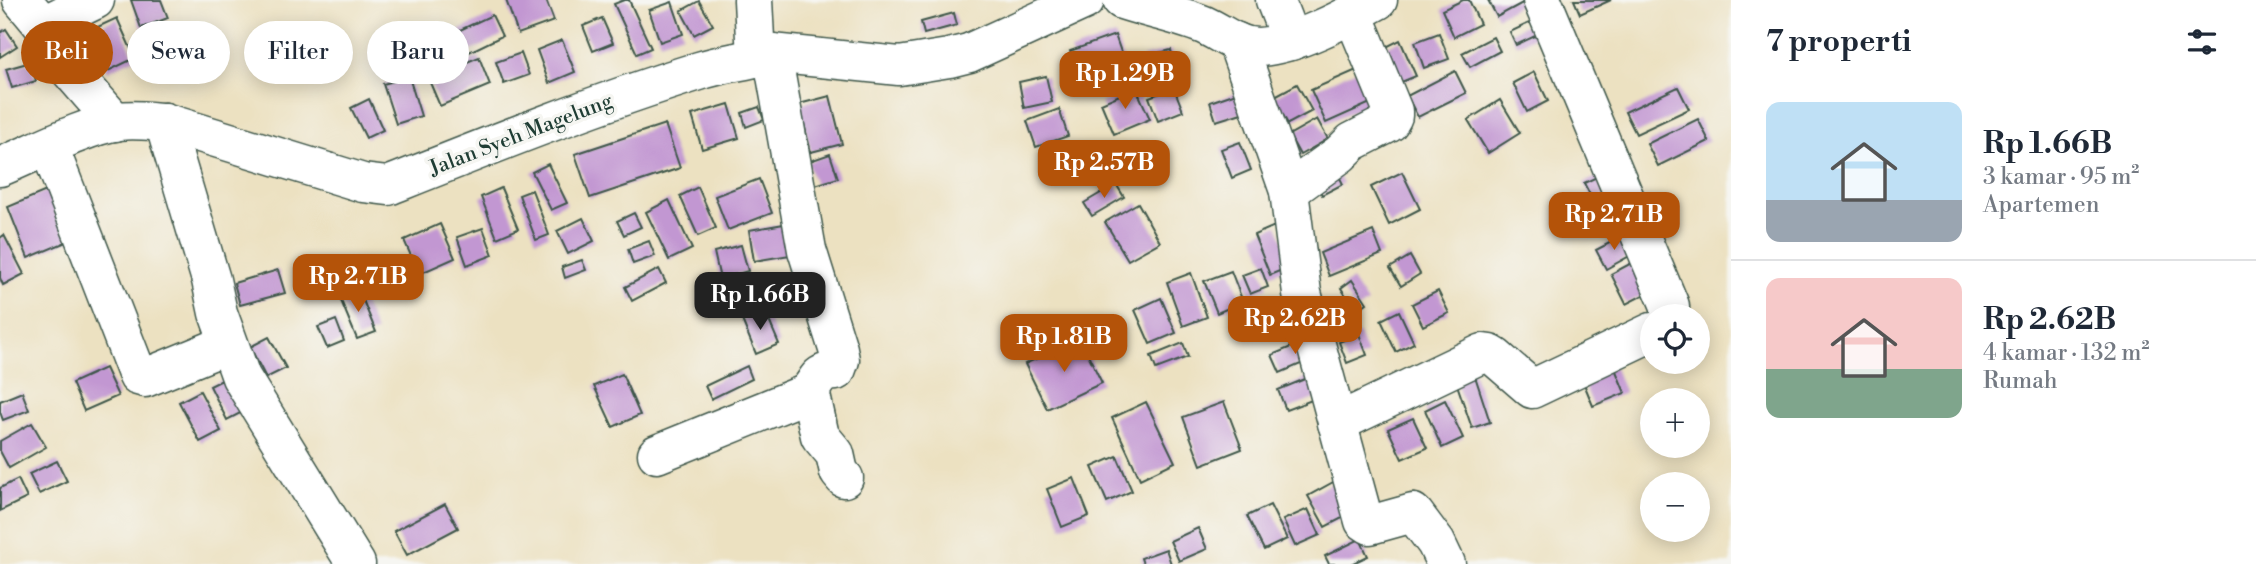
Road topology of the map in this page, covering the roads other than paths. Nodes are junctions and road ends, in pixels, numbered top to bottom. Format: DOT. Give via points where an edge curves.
graph roads {
  1 [pos="95,0"];
  2 [pos="753,0"];
  3 [pos="1085,0"];
  4 [pos="1122,0"];
  5 [pos="1275,0"];
  6 [pos="1542,0"];
  7 [pos="1365,7"];
  8 [pos="32,13"];
  9 [pos="1291,41"];
  10 [pos="1237,42"];
  11 [pos="764,55"];
  12 [pos="115,122"];
  13 [pos="164,122"];
  14 [pos="49,147"];
  15 [pos="0,167"];
  16 [pos="1289,191"];
  17 [pos="1670,304"];
  18 [pos="1640,338"];
  19 [pos="228,344"];
  20 [pos="810,391"];
  21 [pos="1337,423"];
  22 [pos="657,454"];
  23 [pos="844,478"];
  24 [pos="356,564"];
  25 [pos="1446,564"];
  1 -- 8 [label="street"];
  2 -- 11 [label="street"];
  3 -- 11 [label="street, Jalan Syeh Magelung" via="969,53 922,63 899,66"];
  4 -- 10 [label="street" via="1204,25"];
  5 -- 9 [label="street"];
  6 -- 17 [label="street"];
  7 -- 9 [label="street"];
  7 -- 16 [label="street" via="1393,116"];
  8 -- 12 [label="street" via="54,52"];
  9 -- 10 [label="street" via="1258,47"];
  10 -- 16 [label="street"];
  11 -- 13 [label="street, Jalan Syeh Magelung" via="703,70 544,124 388,186 363,183"];
  11 -- 20 [label="street" via="807,250 840,360 836,371 820,374"];
  12 -- 13 [label="street, Jalan Syeh Magelung"];
  12 -- 14 [label="street, Jalan Syeh Magelung"];
  13 -- 19 [label="street"];
  14 -- 15 [label="street, Jalan Syeh Magelung"];
  14 -- 19 [label="street" via="138,376 145,378"];
  16 -- 21 [label="street" via="1302,293"];
  18 -- 21 [label="street" via="1532,389 1495,357 1483,353"];
  19 -- 24 [label="street" via="240,377"];
  20 -- 22 [label="street"];
  20 -- 23 [label="street" via="821,436 835,454"];
  21 -- 25 [label="street" via="1366,524 1413,513"];
}
